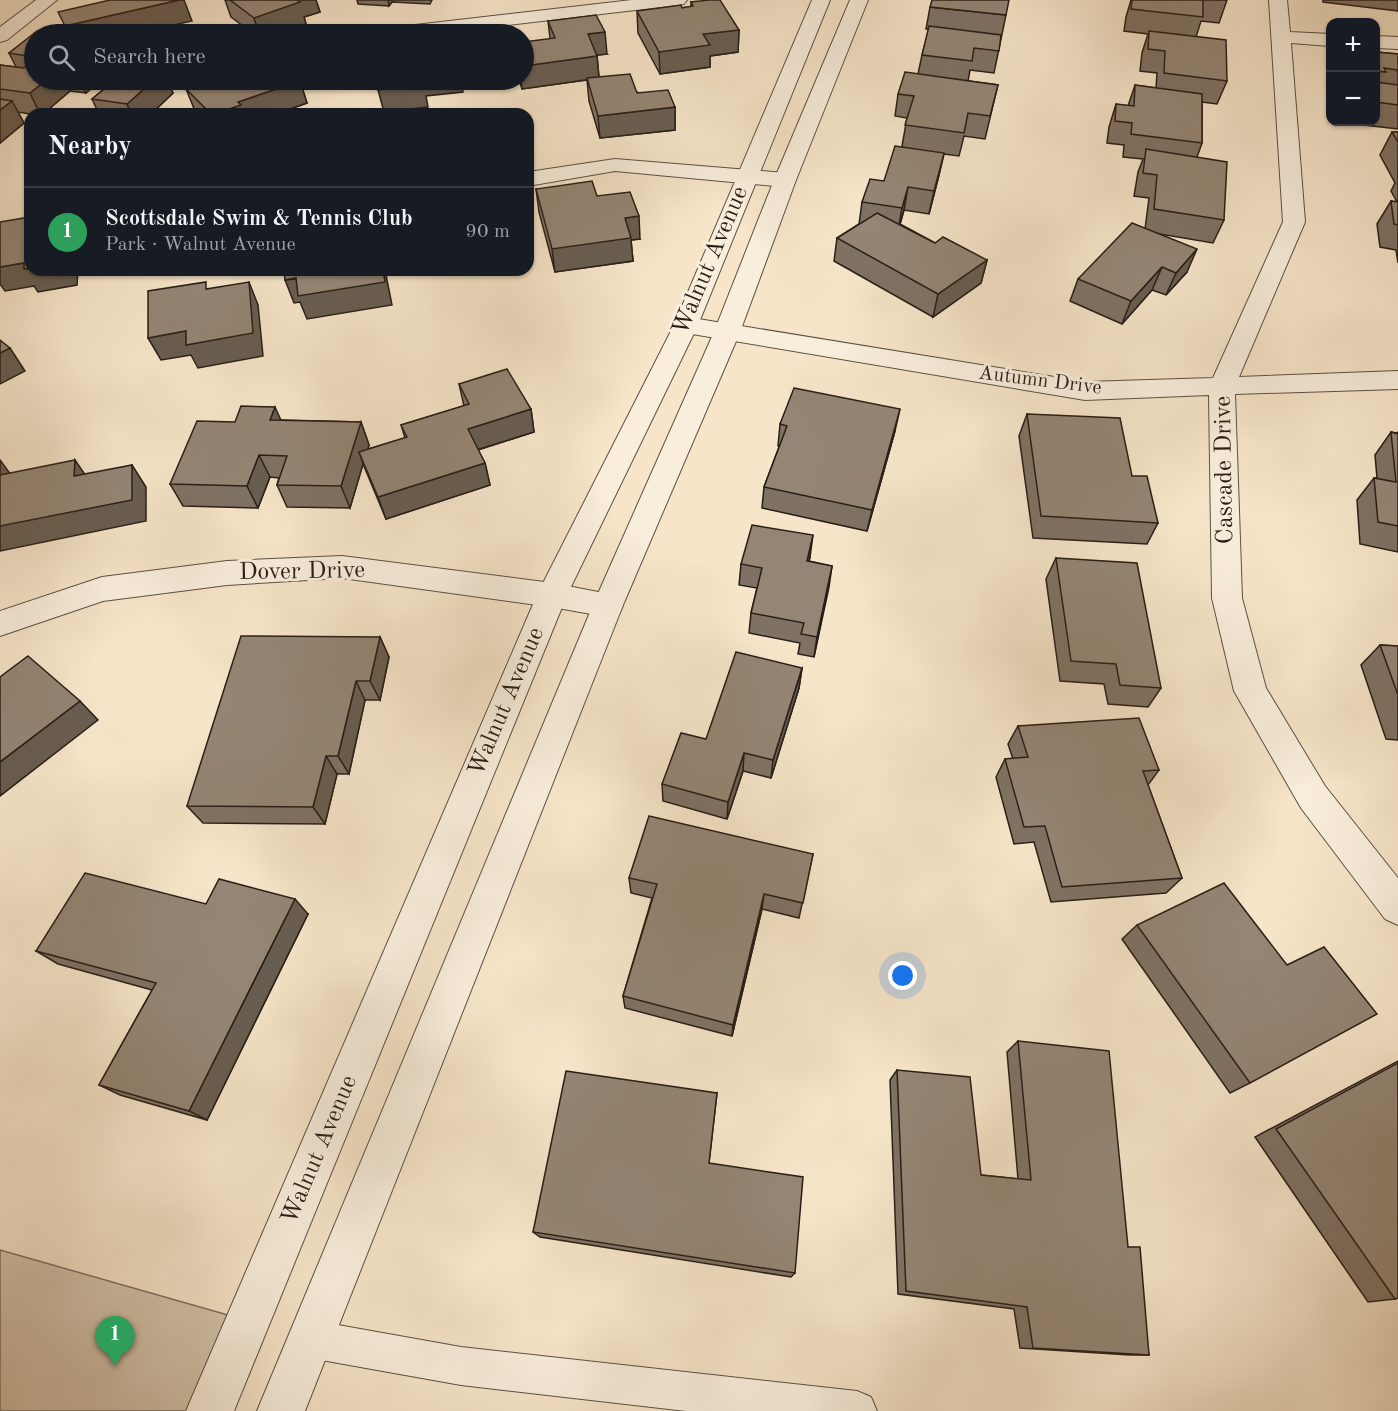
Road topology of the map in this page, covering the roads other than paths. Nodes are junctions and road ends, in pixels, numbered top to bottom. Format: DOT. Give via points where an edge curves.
graph roads {
  1 [pos="48,0"];
  2 [pos="678,0"];
  3 [pos="821,0"];
  4 [pos="859,0"];
  5 [pos="1278,0"];
  6 [pos="474,24"];
  7 [pos="0,36"];
  8 [pos="1282,38"];
  9 [pos="1326,40"];
  10 [pos="1380,42"];
  11 [pos="1398,43"];
  12 [pos="747,175"];
  13 [pos="534,178"];
  14 [pos="785,180"];
  15 [pos="686,325"];
  16 [pos="727,332"];
  17 [pos="1398,380"];
  18 [pos="1222,387"];
  19 [pos="552,595"];
  20 [pos="608,605"];
  21 [pos="0,624"];
  22 [pos="1398,906"];
  23 [pos="310,1339"];
  24 [pos="210,1411"];
  25 [pos="281,1411"];
  26 [pos="857,1411"];
  1 -- 7 [label="street"];
  2 -- 6 [label="street"];
  3 -- 12 [label="street, Walnut Avenue"];
  4 -- 14 [label="street, Walnut Avenue"];
  5 -- 8 [label="street, Cascade Drive"];
  8 -- 9 [label="street"];
  8 -- 18 [label="street, Cascade Drive" via="1294,222"];
  10 -- 11 [label="street"];
  12 -- 13 [label="street" via="615,165"];
  12 -- 14 [label="street"];
  12 -- 15 [label="street, Walnut Avenue"];
  14 -- 16 [label="street, Walnut Avenue"];
  15 -- 16 [label="street, Autumn Drive"];
  15 -- 19 [label="street, Walnut Avenue"];
  16 -- 18 [label="street, Autumn Drive" via="1085,390"];
  16 -- 20 [label="street, Walnut Avenue"];
  17 -- 18 [label="street, Autumn Drive"];
  18 -- 22 [label="street, Cascade Drive" via="1227,598 1250,691 1313,797"];
  19 -- 20 [label="street, Dover Drive"];
  19 -- 21 [label="street, Dover Drive" via="330,567 227,573 102,589"];
  19 -- 24 [label="street, Walnut Avenue"];
  20 -- 23 [label="street, Walnut Avenue"];
  23 -- 25 [label="street, Walnut Avenue"];
  23 -- 26 [label="lane" via="462,1365"];
}
